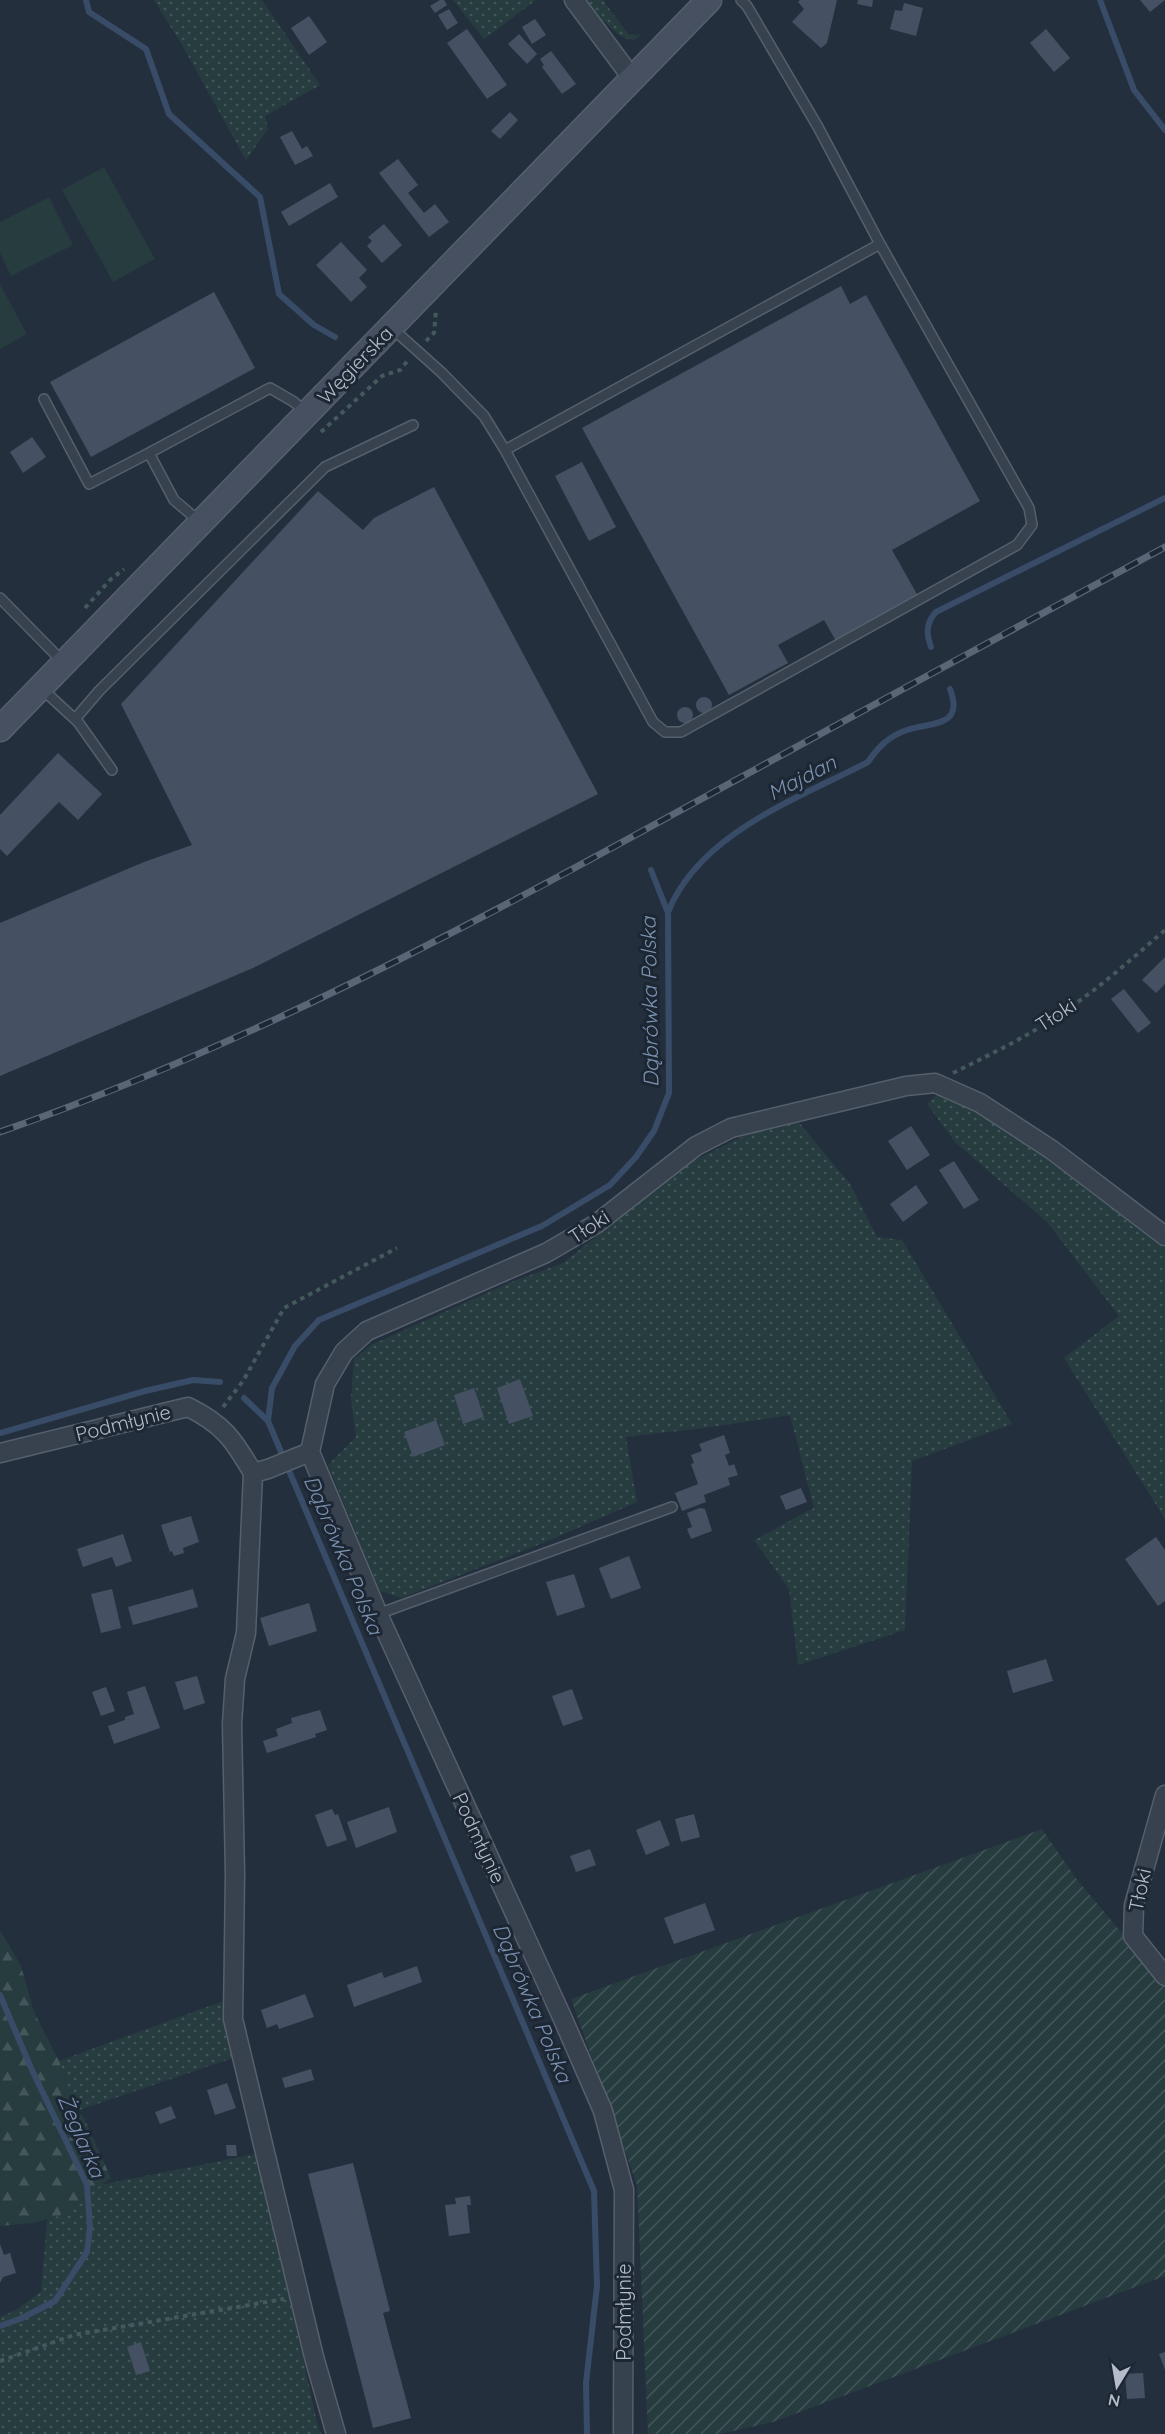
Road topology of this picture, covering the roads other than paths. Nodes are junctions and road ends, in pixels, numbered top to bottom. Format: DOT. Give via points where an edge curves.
graph roads {
  1 [pos="574,0"];
  2 [pos="709,0"];
  3 [pos="741,0"];
  4 [pos="632,78"];
  5 [pos="880,244"];
  6 [pos="391,327"];
  7 [pos="44,399"];
  8 [pos="307,414"];
  9 [pos="413,425"];
  10 [pos="505,450"];
  11 [pos="149,453"];
  12 [pos="201,522"];
  13 [pos="0,598"];
  14 [pos="64,663"];
  15 [pos="40,687"];
  16 [pos="75,719"];
  17 [pos="0,729"];
  18 [pos="112,770"];
  19 [pos="1165,1236"];
  20 [pos="0,1454"];
  21 [pos="304,1454"];
  22 [pos="261,1471"];
  23 [pos="672,1507"];
  24 [pos="378,1614"];
  25 [pos="1165,1795"];
  26 [pos="1165,1976"];
  27 [pos="336,2434"];
  28 [pos="623,2434"];
  1 -- 4 [label="street"];
  2 -- 4 [label="main road, Węgierska"];
  3 -- 5 [label="lane" via="818,127"];
  4 -- 6 [label="main road, Węgierska"];
  5 -- 10 [label="lane"];
  5 -- 10 [label="lane" via="1029,508 1032,525 1017,545 681,732 665,732 653,722"];
  6 -- 8 [label="main road, Węgierska"];
  6 -- 10 [label="lane" via="484,416"];
  7 -- 11 [label="lane" via="89,484"];
  8 -- 11 [label="lane" via="270,388"];
  8 -- 12 [label="main road, Węgierska"];
  9 -- 16 [label="lane" via="325,466"];
  11 -- 12 [label="lane" via="174,500"];
  12 -- 14 [label="main road, Węgierska"];
  13 -- 14 [label="lane"];
  14 -- 15 [label="main road, Węgierska"];
  15 -- 16 [label="lane"];
  15 -- 17 [label="main road, Węgierska"];
  16 -- 18 [label="lane"];
  19 -- 21 [label="street, Tłoki" via="1043,1144 980,1103 935,1083 906,1086 731,1128 696,1146 596,1224 546,1253 367,1331 344,1352 326,1384"];
  20 -- 22 [label="street, Podmłynie" via="188,1407 212,1419"];
  21 -- 22 [label="street"];
  21 -- 24 [label="street, Podmłynie"];
  22 -- 27 [label="street" via="246,1633 235,1679 231,1724 233,2019"];
  23 -- 24 [label="lane"];
  24 -- 28 [label="street, Podmłynie" via="603,2111 624,2190"];
  25 -- 26 [label="street, Tłoki" via="1134,1905 1133,1936"];
}
